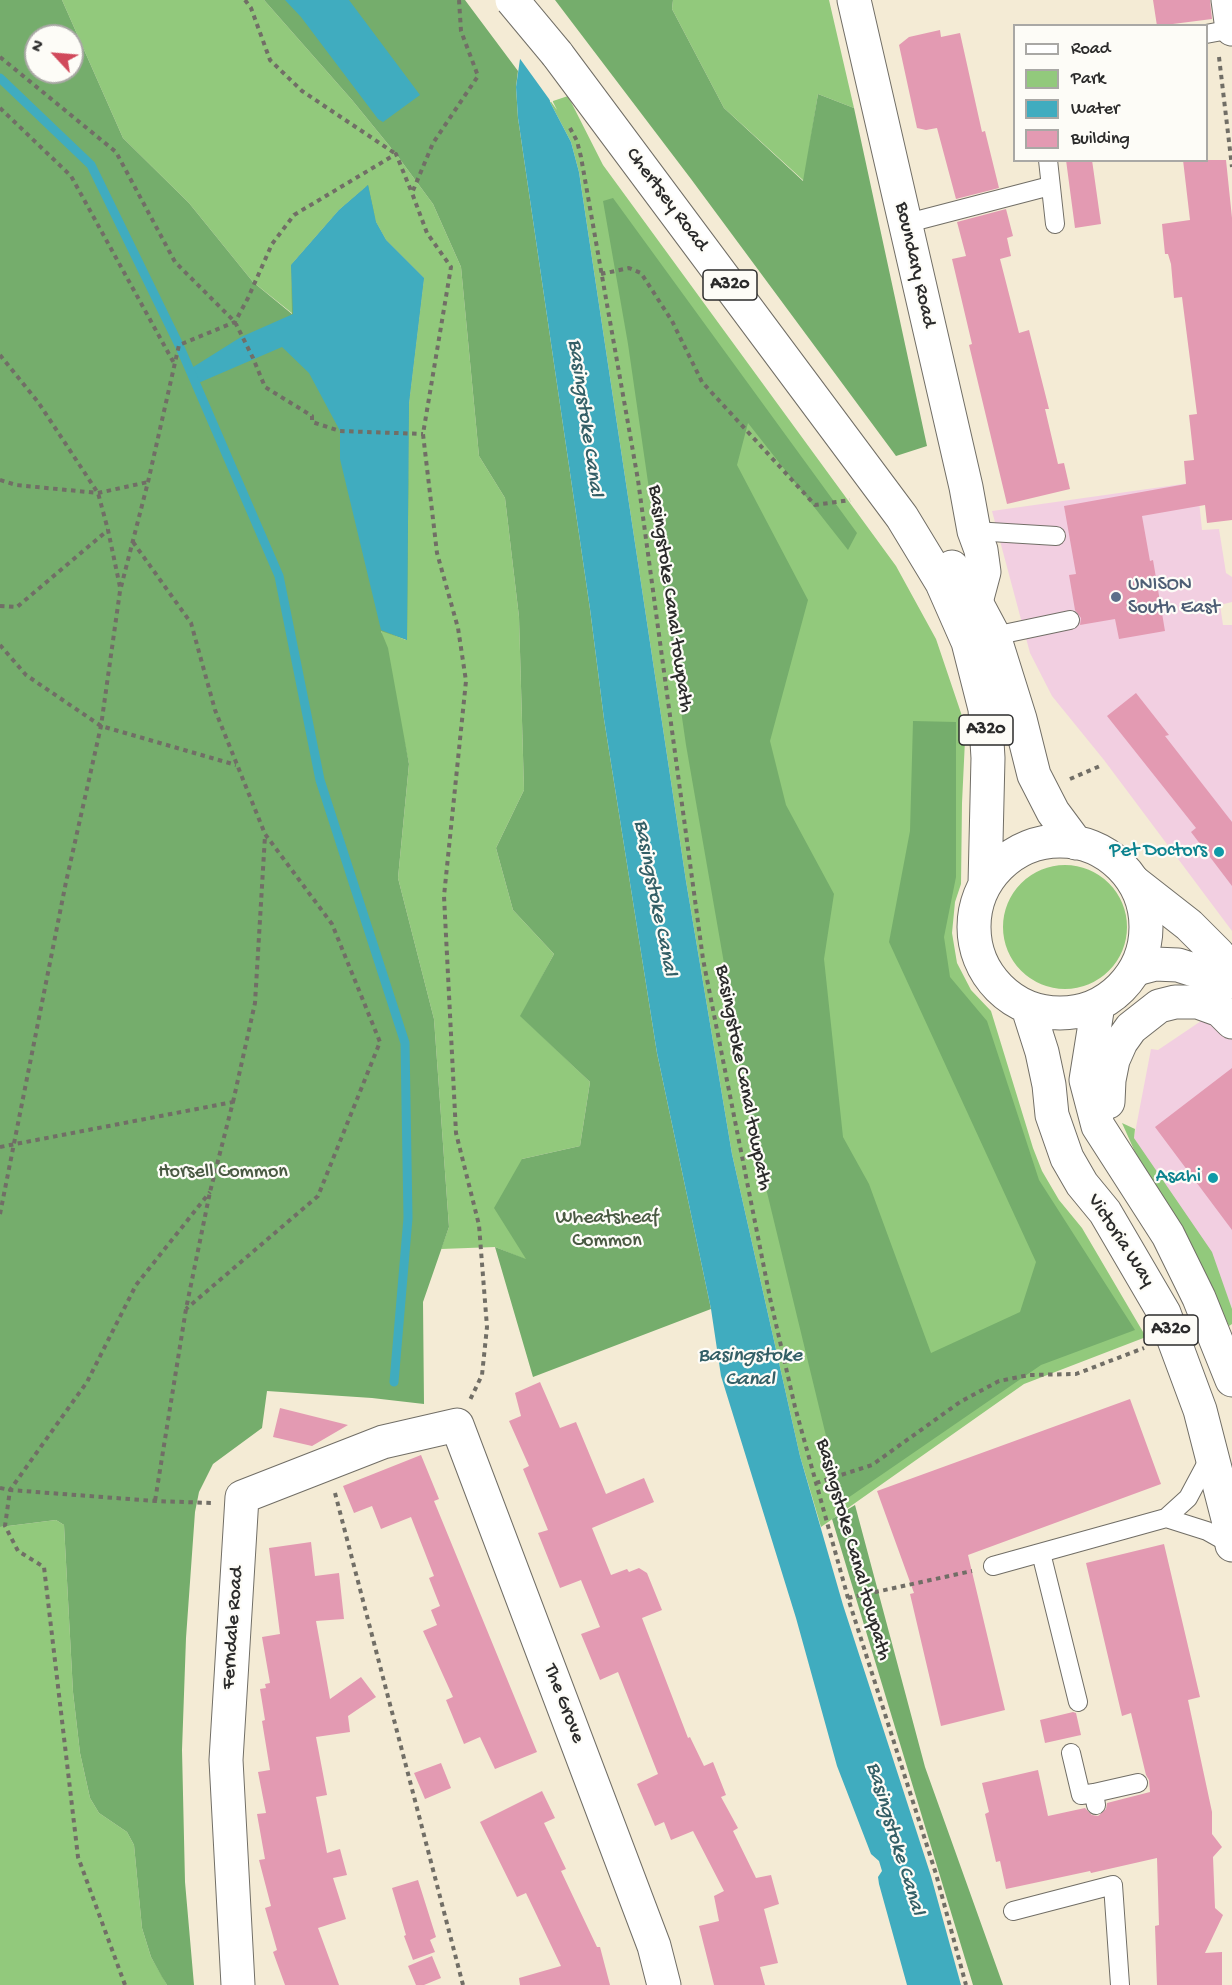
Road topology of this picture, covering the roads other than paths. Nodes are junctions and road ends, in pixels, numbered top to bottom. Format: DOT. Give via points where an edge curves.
graph roads {
  1 [pos="512,0"];
  2 [pos="854,0"];
  3 [pos="1228,0"];
  4 [pos="1221,31"];
  5 [pos="1048,162"];
  6 [pos="1050,186"];
  7 [pos="904,224"];
  8 [pos="1055,224"];
  9 [pos="974,531"];
  10 [pos="1056,536"];
  11 [pos="949,577"];
  12 [pos="976,602"];
  13 [pos="1070,620"];
  14 [pos="994,636"];
  15 [pos="1076,843"];
  16 [pos="1134,882"];
  17 [pos="985,884"];
  18 [pos="1136,969"];
  19 [pos="1232,977"];
  20 [pos="1232,982"];
  21 [pos="1098,1005"];
  22 [pos="1028,1008"];
  23 [pos="1232,1022"];
  24 [pos="1112,1145"];
  25 [pos="1232,1380"];
  26 [pos="1211,1455"];
  27 [pos="242,1504"];
  28 [pos="1166,1518"];
  29 [pos="1232,1545"];
  30 [pos="1041,1552"];
  31 [pos="993,1566"];
  32 [pos="1078,1702"];
  33 [pos="1071,1753"];
  34 [pos="1138,1783"];
  35 [pos="1013,1911"];
  36 [pos="238,1985"];
  37 [pos="664,1985"];
  38 [pos="1120,1985"];
  1 -- 11 [label="main road, Chertsey Road / A320, bridge" via="557,54"];
  2 -- 7 [label="main road, Boundary Road"];
  3 -- 4 [label="main road"];
  5 -- 6 [label="lane"];
  6 -- 7 [label="lane"];
  6 -- 8 [label="lane"];
  7 -- 9 [label="main road, Boundary Road"];
  9 -- 10 [label="lane"];
  9 -- 11 [label="main road" via="965,555"];
  9 -- 12 [label="main road, Boundary Road" via="984,572"];
  11 -- 12 [label="main road, Chertsey Road / A320"];
  11 -- 17 [label="main road, Chertsey Road / A320" via="985,709"];
  12 -- 14 [label="main road, Chertsey Road / A320"];
  13 -- 14 [label="lane"];
  14 -- 15 [label="main road, Chertsey Road / A320" via="1034,775 1053,812"];
  15 -- 16 [label="main road, A320" via="1092,846 1115,861"];
  15 -- 17 [label="main road, A320" via="1043,842 1020,850 1000,865"];
  16 -- 18 [label="main road, A320" via="1147,925"];
  16 -- 19 [label="main road" via="1189,925 1218,954"];
  17 -- 22 [label="main road, A320" via="976,907 978,955 989,977 1006,995"];
  18 -- 20 [label="main road" via="1155,964 1178,965"];
  18 -- 21 [label="main road, A320" via="1120,990"];
  21 -- 22 [label="main road, A320" via="1076,1012 1051,1013"];
  21 -- 24 [label="main road, Victoria Way / A320" via="1086,1080 1098,1126"];
  22 -- 26 [label="main road, Victoria Way / A320" via="1042,1052 1052,1115 1067,1158 1105,1212 1164,1313 1162,1339 1200,1410"];
  23 -- 24 [label="main road" via="1209,1005 1175,1002 1159,1006 1131,1028 1113,1060 1109,1080"];
  24 -- 25 [label="main road, Victoria Way / A320" via="1168,1235"];
  26 -- 28 [label="lane" via="1188,1498"];
  26 -- 29 [label="main road, Victoria Way / A320"];
  27 -- 36 [label="main road, Ferndale Road" via="226,1760"];
  27 -- 37 [label="main road, The Grove" via="242,1497 383,1442 453,1425 650,1935"];
  28 -- 29 [label="lane" via="1207,1531"];
  28 -- 30 [label="lane"];
  30 -- 31 [label="lane"];
  30 -- 32 [label="lane"];
  33 -- 34 [label="lane" via="1081,1795 1095,1799"];
  35 -- 38 [label="lane" via="1111,1877"];
}
